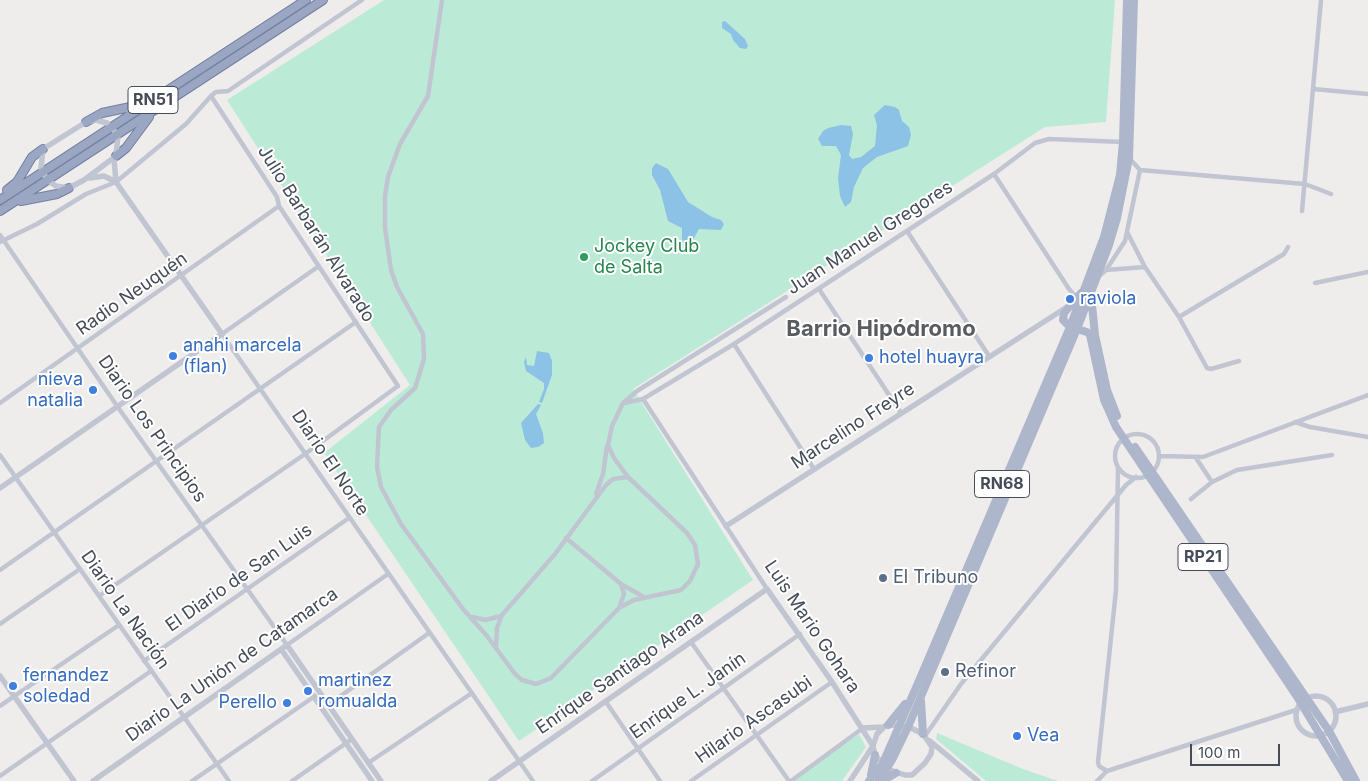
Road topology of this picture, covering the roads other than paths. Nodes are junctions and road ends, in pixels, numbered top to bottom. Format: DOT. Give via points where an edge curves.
graph roads {
  1 [pos="306,0"];
  2 [pos="323,0"];
  3 [pos="362,0"];
  4 [pos="442,0"];
  5 [pos="1127,0"];
  6 [pos="1134,0"];
  7 [pos="1321,0"];
  8 [pos="1312,89"];
  9 [pos="1368,94"];
  10 [pos="211,96"];
  11 [pos="153,100"];
  12 [pos="155,110"];
  13 [pos="86,122"];
  14 [pos="112,126"];
  15 [pos="118,135"];
  16 [pos="1123,142"];
  17 [pos="43,148"];
  18 [pos="115,157"];
  19 [pos="1129,158"];
  20 [pos="1140,170"];
  21 [pos="42,173"];
  22 [pos="994,174"];
  23 [pos="47,180"];
  24 [pos="84,180"];
  25 [pos="116,182"];
  26 [pos="1305,184"];
  27 [pos="69,188"];
  28 [pos="0,194"];
  29 [pos="1331,194"];
  30 [pos="0,200"];
  31 [pos="280,206"];
  32 [pos="2,210"];
  33 [pos="1302,211"];
  34 [pos="906,231"];
  35 [pos="1127,232"];
  36 [pos="0,235"];
  37 [pos="2,241"];
  38 [pos="1288,247"];
  39 [pos="319,266"];
  40 [pos="1145,268"];
  41 [pos="1106,270"];
  42 [pos="1368,272"];
  43 [pos="181,276"];
  44 [pos="1097,278"];
  45 [pos="1315,283"];
  46 [pos="819,289"];
  47 [pos="1089,289"];
  48 [pos="786,297"];
  49 [pos="1077,298"];
  50 [pos="1069,305"];
  51 [pos="1092,310"];
  52 [pos="1179,317"];
  53 [pos="1047,320"];
  54 [pos="356,322"];
  55 [pos="1071,327"];
  56 [pos="222,334"];
  57 [pos="734,344"];
  58 [pos="78,349"];
  59 [pos="989,356"];
  60 [pos="1239,361"];
  61 [pos="261,390"];
  62 [pos="1368,395"];
  63 [pos="643,399"];
  64 [pos="0,403"];
  65 [pos="622,403"];
  66 [pos="117,406"];
  67 [pos="901,413"];
  68 [pos="1295,422"];
  69 [pos="1126,437"];
  70 [pos="1368,437"];
  71 [pos="608,445"];
  72 [pos="305,454"];
  73 [pos="0,455"];
  74 [pos="1332,455"];
  75 [pos="1159,456"];
  76 [pos="1196,458"];
  77 [pos="156,460"];
  78 [pos="1118,466"];
  79 [pos="814,469"];
  80 [pos="1150,473"];
  81 [pos="628,477"];
  82 [pos="16,478"];
  83 [pos="1136,478"];
  84 [pos="1212,482"];
  85 [pos="0,488"];
  86 [pos="1117,496"];
  87 [pos="594,499"];
  88 [pos="1192,499"];
  89 [pos="349,518"];
  90 [pos="202,524"];
  91 [pos="726,526"];
  92 [pos="54,533"];
  93 [pos="566,538"];
  94 [pos="80,569"];
  95 [pos="0,570"];
  96 [pos="388,574"];
  97 [pos="622,584"];
  98 [pos="767,589"];
  99 [pos="247,590"];
  100 [pos="99,596"];
  101 [pos="644,597"];
  102 [pos="619,608"];
  103 [pos="470,616"];
  104 [pos="502,616"];
  105 [pos="0,624"];
  106 [pos="119,625"];
  107 [pos="429,633"];
  108 [pos="800,634"];
  109 [pos="281,639"];
  110 [pos="691,642"];
  111 [pos="287,645"];
  112 [pos="496,647"];
  113 [pos="281,649"];
  114 [pos="144,661"];
  115 [pos="151,671"];
  116 [pos="0,676"];
  117 [pos="832,682"];
  118 [pos="918,683"];
  119 [pos="724,689"];
  120 [pos="320,692"];
  121 [pos="472,693"];
  122 [pos="14,696"];
  123 [pos="921,696"];
  124 [pos="314,697"];
  125 [pos="1304,700"];
  126 [pos="606,702"];
  127 [pos="1368,704"];
  128 [pos="328,705"];
  129 [pos="0,706"];
  130 [pos="323,710"];
  131 [pos="1296,710"];
  132 [pos="1335,712"];
  133 [pos="184,717"];
  134 [pos="899,725"];
  135 [pos="887,726"];
  136 [pos="908,727"];
  137 [pos="863,728"];
  138 [pos="1329,731"];
  139 [pos="1322,735"];
  140 [pos="757,736"];
  141 [pos="925,736"];
  142 [pos="352,739"];
  143 [pos="46,742"];
  144 [pos="346,743"];
  145 [pos="873,746"];
  146 [pos="638,748"];
  147 [pos="942,752"];
  148 [pos="931,754"];
  149 [pos="875,755"];
  150 [pos="519,761"];
  151 [pos="368,763"];
  152 [pos="217,764"];
  153 [pos="884,767"];
  154 [pos="1107,771"];
  155 [pos="896,773"];
  156 [pos="912,775"];
  157 [pos="0,776"];
  158 [pos="976,780"];
  159 [pos="74,781"];
  160 [pos="93,781"];
  161 [pos="192,781"];
  162 [pos="228,781"];
  163 [pos="292,781"];
  164 [pos="372,781"];
  165 [pos="381,781"];
  166 [pos="491,781"];
  167 [pos="533,781"];
  168 [pos="592,781"];
  169 [pos="660,781"];
  170 [pos="691,781"];
  171 [pos="790,781"];
  172 [pos="850,781"];
  173 [pos="868,781"];
  174 [pos="881,781"];
  175 [pos="906,781"];
  176 [pos="1097,781"];
  177 [pos="1348,781"];
  178 [pos="1356,781"];
  1 -- 11 [label="highway, RN51"];
  2 -- 12 [label="highway, RN51"];
  3 -- 10 [label="street" via="228,91"];
  4 -- 103 [label="street" via="428,96 400,144 385,196 385,228 391,270 423,334 424,359 415,388 391,410 379,427 377,454 380,484 392,510"];
  5 -- 16 [label="main road, RN68"];
  6 -- 19 [label="main road, RN68"];
  7 -- 8 [label="street"];
  8 -- 9 [label="street"];
  8 -- 26 [label="street"];
  10 -- 25 [label="street" via="186,124"];
  10 -- 31 [label="street, Julio Barbarán Alvarado"];
  11 -- 13 [label="highway" via="102,113"];
  11 -- 14 [label="highway, RN51"];
  12 -- 15 [label="highway, RN51"];
  12 -- 18 [label="highway" via="126,148"];
  13 -- 14 [label="street" via="96,120"];
  13 -- 17 [label="street"];
  14 -- 15 [label="street"];
  14 -- 21 [label="highway, RN51"];
  15 -- 18 [label="street"];
  15 -- 23 [label="highway, RN51"];
  16 -- 22 [label="street, Juan Manuel Gregores" via="1042,140"];
  16 -- 47 [label="main road, RN68" via="1112,211"];
  17 -- 21 [label="street"];
  17 -- 28 [label="highway" via="32,157 13,187"];
  18 -- 24 [label="street"];
  18 -- 25 [label="street"];
  19 -- 20 [label="street"];
  19 -- 44 [label="main road, RN68" via="1117,218"];
  20 -- 26 [label="street"];
  20 -- 35 [label="street"];
  21 -- 23 [label="street"];
  21 -- 30 [label="highway, RN51"];
  22 -- 34 [label="street, Juan Manuel Gregores"];
  22 -- 49 [label="street"];
  23 -- 27 [label="street" via="56,186"];
  23 -- 32 [label="highway, RN51"];
  24 -- 25 [label="street" via="104,176"];
  24 -- 27 [label="street"];
  25 -- 37 [label="street" via="86,194"];
  25 -- 43 [label="street, Diario El Norte"];
  26 -- 29 [label="street"];
  26 -- 33 [label="street"];
  27 -- 32 [label="highway" via="57,194 26,199"];
  31 -- 39 [label="street, Julio Barbarán Alvarado"];
  31 -- 43 [label="street, Radio Neuquén"];
  34 -- 46 [label="street, Juan Manuel Gregores"];
  34 -- 59 [label="street"];
  35 -- 40 [label="street"];
  35 -- 41 [label="street" via="1125,241"];
  36 -- 37 [label="street, Diario Los Principios"];
  37 -- 58 [label="street, Diario Los Principios"];
  38 -- 52 [label="street" via="1284,254"];
  39 -- 54 [label="street, Julio Barbarán Alvarado"];
  39 -- 56 [label="street"];
  40 -- 41 [label="street"];
  40 -- 52 [label="street"];
  41 -- 44 [label="street"];
  42 -- 45 [label="street"];
  43 -- 56 [label="street, Diario El Norte"];
  43 -- 58 [label="street, Radio Neuquén"];
  44 -- 47 [label="main road, RN68"];
  46 -- 57 [label="street, Juan Manuel Gregores"];
  46 -- 67 [label="street"];
  47 -- 49 [label="main road"];
  47 -- 51 [label="main road, RP21"];
  47 -- 55 [label="main road, RN68"];
  48 -- 65 [label="street"];
  49 -- 50 [label="main road"];
  50 -- 53 [label="street, Marcelino Freyre"];
  50 -- 55 [label="main road" via="1063,316"];
  51 -- 55 [label="main road" via="1087,326"];
  51 -- 69 [label="main road, RP21" via="1109,397"];
  52 -- 60 [label="street" via="1206,368"];
  53 -- 55 [label="street" via="1059,320"];
  53 -- 59 [label="street, Marcelino Freyre"];
  54 -- 61 [label="street"];
  54 -- 72 [label="street, Julio Barbarán Alvarado" via="398,386"];
  55 -- 69 [label="main road, RP21" via="1090,335 1104,400"];
  55 -- 118 [label="main road, RN68"];
  55 -- 123 [label="main road, RN68"];
  56 -- 61 [label="street, Diario El Norte"];
  56 -- 66 [label="street"];
  57 -- 63 [label="street, Juan Manuel Gregores"];
  57 -- 79 [label="street"];
  58 -- 64 [label="street, Radio Neuquén"];
  58 -- 66 [label="street, Diario Los Principios"];
  59 -- 67 [label="street, Marcelino Freyre"];
  61 -- 72 [label="street, Diario El Norte"];
  61 -- 77 [label="street"];
  62 -- 68 [label="street"];
  63 -- 65 [label="street"];
  63 -- 91 [label="street, Luis Mario Gohara"];
  65 -- 71 [label="street"];
  66 -- 77 [label="street, Diario Los Principios"];
  66 -- 82 [label="street"];
  67 -- 79 [label="street, Marcelino Freyre"];
  68 -- 70 [label="street"];
  68 -- 76 [label="street"];
  69 -- 75 [label="street" via="1135,434 1149,438"];
  69 -- 78 [label="street" via="1116,448"];
  69 -- 80 [label="main road, RP21"];
  71 -- 81 [label="street"];
  71 -- 87 [label="street"];
  72 -- 89 [label="street, Diario El Norte"];
  72 -- 90 [label="street"];
  73 -- 82 [label="street, Diario La Nación"];
  74 -- 84 [label="street" via="1237,470"];
  75 -- 76 [label="street"];
  75 -- 80 [label="street"];
  76 -- 84 [label="street"];
  77 -- 90 [label="street, Diario Los Principios"];
  77 -- 92 [label="street"];
  78 -- 83 [label="street" via="1122,472"];
  78 -- 86 [label="street"];
  79 -- 91 [label="street, Marcelino Freyre"];
  80 -- 83 [label="street"];
  80 -- 125 [label="main road, RP21"];
  81 -- 87 [label="street" via="610,481"];
  81 -- 101 [label="street" via="687,533 696,545 698,556 693,576 686,586 672,593"];
  82 -- 85 [label="street"];
  82 -- 92 [label="street, Diario La Nación"];
  83 -- 86 [label="street"];
  84 -- 88 [label="street"];
  86 -- 141 [label="street" via="961,684"];
  86 -- 154 [label="street" via="1116,590 1098,762"];
  87 -- 93 [label="street"];
  89 -- 96 [label="street, Diario El Norte"];
  89 -- 99 [label="street, El Diario de San Luis"];
  90 -- 99 [label="street, Diario Los Principios"];
  90 -- 100 [label="street"];
  91 -- 98 [label="street, Luis Mario Gohara"];
  92 -- 94 [label="street, Diario La Nación"];
  92 -- 95 [label="street"];
  93 -- 97 [label="street"];
  93 -- 104 [label="street"];
  94 -- 100 [label="street, Diario La Nación"];
  94 -- 105 [label="street"];
  96 -- 107 [label="street, Diario El Norte"];
  96 -- 111 [label="street, Diario La Unión de Catamarca"];
  97 -- 101 [label="street"];
  97 -- 102 [label="street" via="624,594"];
  98 -- 108 [label="street, Luis Mario Gohara"];
  98 -- 110 [label="street, Enrique Santiago Arana"];
  99 -- 109 [label="street, Diario Los Principios"];
  99 -- 114 [label="street, El Diario de San Luis"];
  100 -- 106 [label="street, Diario La Nación"];
  101 -- 102 [label="street"];
  102 -- 112 [label="street" via="556,674 536,684 515,674"];
  103 -- 104 [label="street" via="485,620"];
  103 -- 112 [label="street"];
  104 -- 112 [label="street" via="497,628"];
  106 -- 114 [label="street, Diario La Nación"];
  106 -- 122 [label="street"];
  107 -- 121 [label="street, Diario El Norte"];
  107 -- 128 [label="street"];
  108 -- 117 [label="street, Luis Mario Gohara"];
  108 -- 119 [label="street, Enrique L. Janín"];
  109 -- 111 [label="street, Diario Los Principios"];
  109 -- 113 [label="street"];
  110 -- 119 [label="street"];
  110 -- 126 [label="street, Enrique Santiago Arana"];
  111 -- 113 [label="street, Diario La Unión de Catamarca"];
  111 -- 120 [label="street, Diario Los Principios"];
  113 -- 124 [label="street"];
  113 -- 133 [label="street, Diario La Unión de Catamarca"];
  114 -- 115 [label="street, Diario La Nación"];
  115 -- 133 [label="street, Diario La Nación"];
  115 -- 143 [label="street"];
  116 -- 122 [label="street"];
  117 -- 137 [label="street, Luis Mario Gohara"];
  117 -- 140 [label="street, Hilario Ascasubi"];
  118 -- 134 [label="main road, RN68"];
  118 -- 135 [label="main road"];
  119 -- 140 [label="street"];
  119 -- 146 [label="street, Enrique L. Janín"];
  120 -- 124 [label="street"];
  120 -- 128 [label="street, Diario Los Principios"];
  121 -- 150 [label="street, Diario El Norte"];
  121 -- 151 [label="street"];
  122 -- 129 [label="street"];
  122 -- 143 [label="street"];
  123 -- 136 [label="main road, RN68"];
  123 -- 141 [label="main road"];
  124 -- 130 [label="street"];
  124 -- 152 [label="street"];
  125 -- 131 [label="street"];
  125 -- 132 [label="street" via="1319,696 1325,698"];
  125 -- 138 [label="main road, RP21"];
  125 -- 139 [label="main road, RP21"];
  126 -- 146 [label="street"];
  126 -- 150 [label="street, Enrique Santiago Arana"];
  127 -- 132 [label="street"];
  128 -- 130 [label="street"];
  128 -- 142 [label="street, Diario Los Principios"];
  130 -- 144 [label="street"];
  131 -- 139 [label="street" via="1300,729 1311,736"];
  131 -- 154 [label="street"];
  132 -- 138 [label="street"];
  133 -- 152 [label="street, Diario La Nación"];
  133 -- 160 [label="street, Diario La Unión de Catamarca"];
  134 -- 135 [label="street"];
  134 -- 136 [label="street"];
  134 -- 153 [label="main road, RN68"];
  135 -- 137 [label="street"];
  135 -- 145 [label="street" via="877,734"];
  136 -- 141 [label="street"];
  136 -- 153 [label="main road, RN68"];
  137 -- 145 [label="street, Luis Mario Gohara"];
  137 -- 171 [label="street"];
  138 -- 139 [label="street"];
  138 -- 178 [label="main road, RP21"];
  139 -- 177 [label="main road, RP21"];
  140 -- 170 [label="street, Hilario Ascasubi"];
  140 -- 171 [label="street"];
  141 -- 147 [label="street"];
  141 -- 148 [label="street" via="932,746"];
  142 -- 144 [label="street"];
  142 -- 151 [label="street, Diario Los Principios"];
  143 -- 157 [label="street"];
  143 -- 159 [label="street"];
  144 -- 163 [label="street"];
  144 -- 164 [label="street"];
  145 -- 149 [label="street, Luis Mario Gohara"];
  145 -- 172 [label="street"];
  146 -- 168 [label="street, Enrique L. Janín"];
  146 -- 169 [label="street"];
  147 -- 148 [label="street"];
  147 -- 158 [label="street"];
  148 -- 156 [label="street"];
  149 -- 153 [label="street"];
  149 -- 173 [label="main road"];
  150 -- 166 [label="street, Enrique Santiago Arana"];
  150 -- 167 [label="street, Diario El Norte"];
  151 -- 165 [label="street, Diario Los Principios"];
  152 -- 161 [label="street"];
  152 -- 162 [label="street, Diario La Nación"];
  153 -- 155 [label="street"];
  153 -- 173 [label="main road, RN68"];
  153 -- 174 [label="main road, RN68"];
  154 -- 176 [label="street"];
  155 -- 156 [label="street"];
  155 -- 174 [label="main road"];
  156 -- 175 [label="street"];
}
